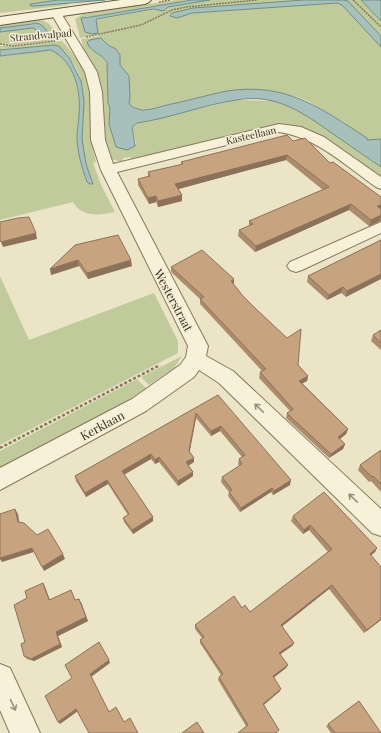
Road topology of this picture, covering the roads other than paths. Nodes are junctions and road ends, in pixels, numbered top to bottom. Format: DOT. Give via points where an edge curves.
graph roads {
  1 [pos="145,0"];
  2 [pos="56,13"];
  3 [pos="0,20"];
  4 [pos="108,170"];
  5 [pos="381,184"];
  6 [pos="381,227"];
  7 [pos="296,266"];
  8 [pos="196,358"];
  9 [pos="0,480"];
  10 [pos="381,525"];
  11 [pos="0,678"];
  12 [pos="25,733"];
  1 -- 2 [label="main road"];
  2 -- 3 [label="main road"];
  2 -- 4 [label="street, Westerstraat" via="78,39 91,72 96,92 98,140"];
  4 -- 5 [label="street, Kasteellaan" via="279,128 296,130 314,137"];
  4 -- 8 [label="street, Westerstraat" via="198,346"];
  6 -- 7 [label="street"];
  8 -- 9 [label="street, Kerklaan" via="187,372 139,405"];
  10 -- 8 [label="street, one-way" via="226,376"];
  11 -- 12 [label="street, one-way"];
}
